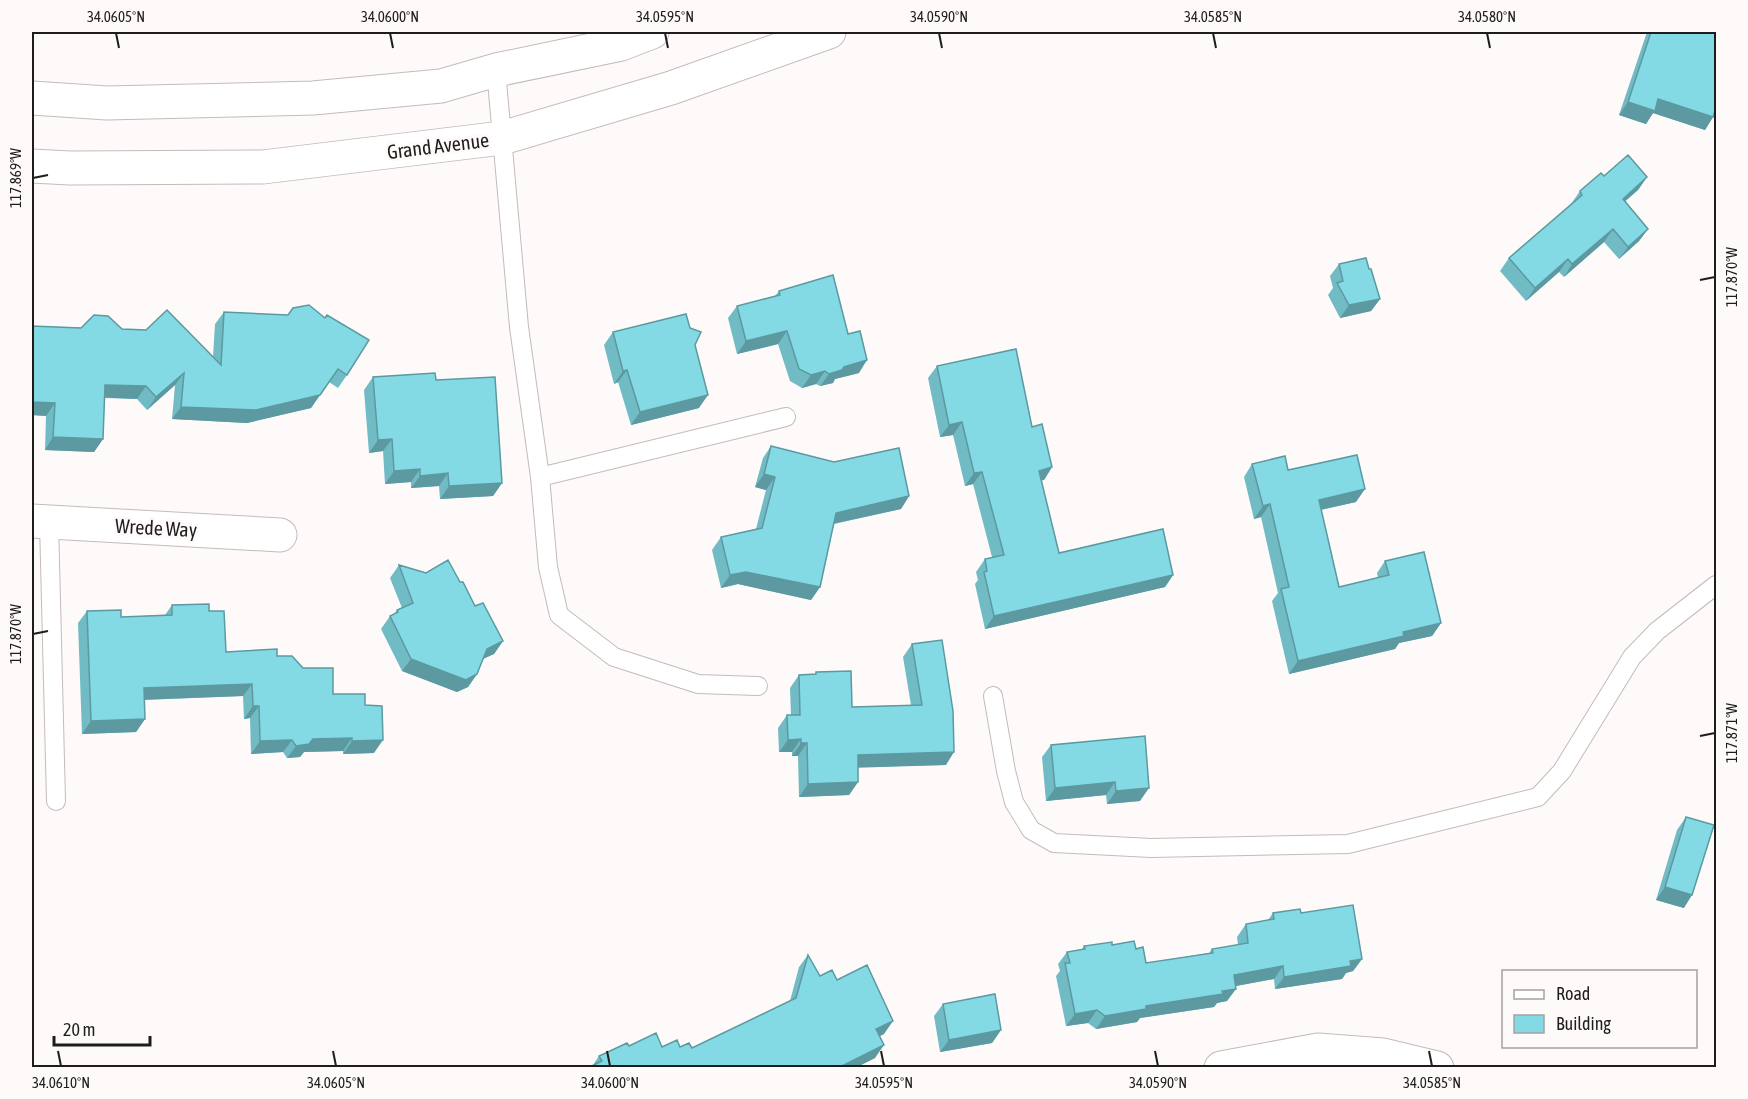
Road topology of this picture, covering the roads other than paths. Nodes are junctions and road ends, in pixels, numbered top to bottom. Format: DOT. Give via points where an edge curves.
graph roads {
  1 [pos="652,32"];
  2 [pos="829,32"];
  3 [pos="496,70"];
  4 [pos="32,99"];
  5 [pos="502,138"];
  6 [pos="32,166"];
  7 [pos="786,417"];
  8 [pos="540,477"];
  9 [pos="40,521"];
  10 [pos="280,535"];
  11 [pos="1716,585"];
  12 [pos="758,686"];
  13 [pos="993,696"];
  14 [pos="56,801"];
  15 [pos="1221,1068"];
  16 [pos="1437,1068"];
  1 -- 3 [label="main road" via="621,44"];
  2 -- 5 [label="main road, Grand Avenue" via="671,88"];
  3 -- 4 [label="main road" via="441,86 313,98 107,103"];
  3 -- 5 [label="lane"];
  5 -- 6 [label="main road, Grand Avenue" via="263,167"];
  5 -- 8 [label="lane" via="519,327"];
  7 -- 8 [label="lane"];
  8 -- 12 [label="lane" via="548,567 560,615 614,657 698,684"];
  9 -- 10 [label="main road, Wrede Way"];
  9 -- 14 [label="lane"];
  11 -- 13 [label="lane" via="1657,631 1632,657 1562,771 1538,797 1348,844 1151,848 1054,843 1031,830 1014,802"];
  15 -- 16 [label="main road" via="1318,1050 1383,1055"];
}
